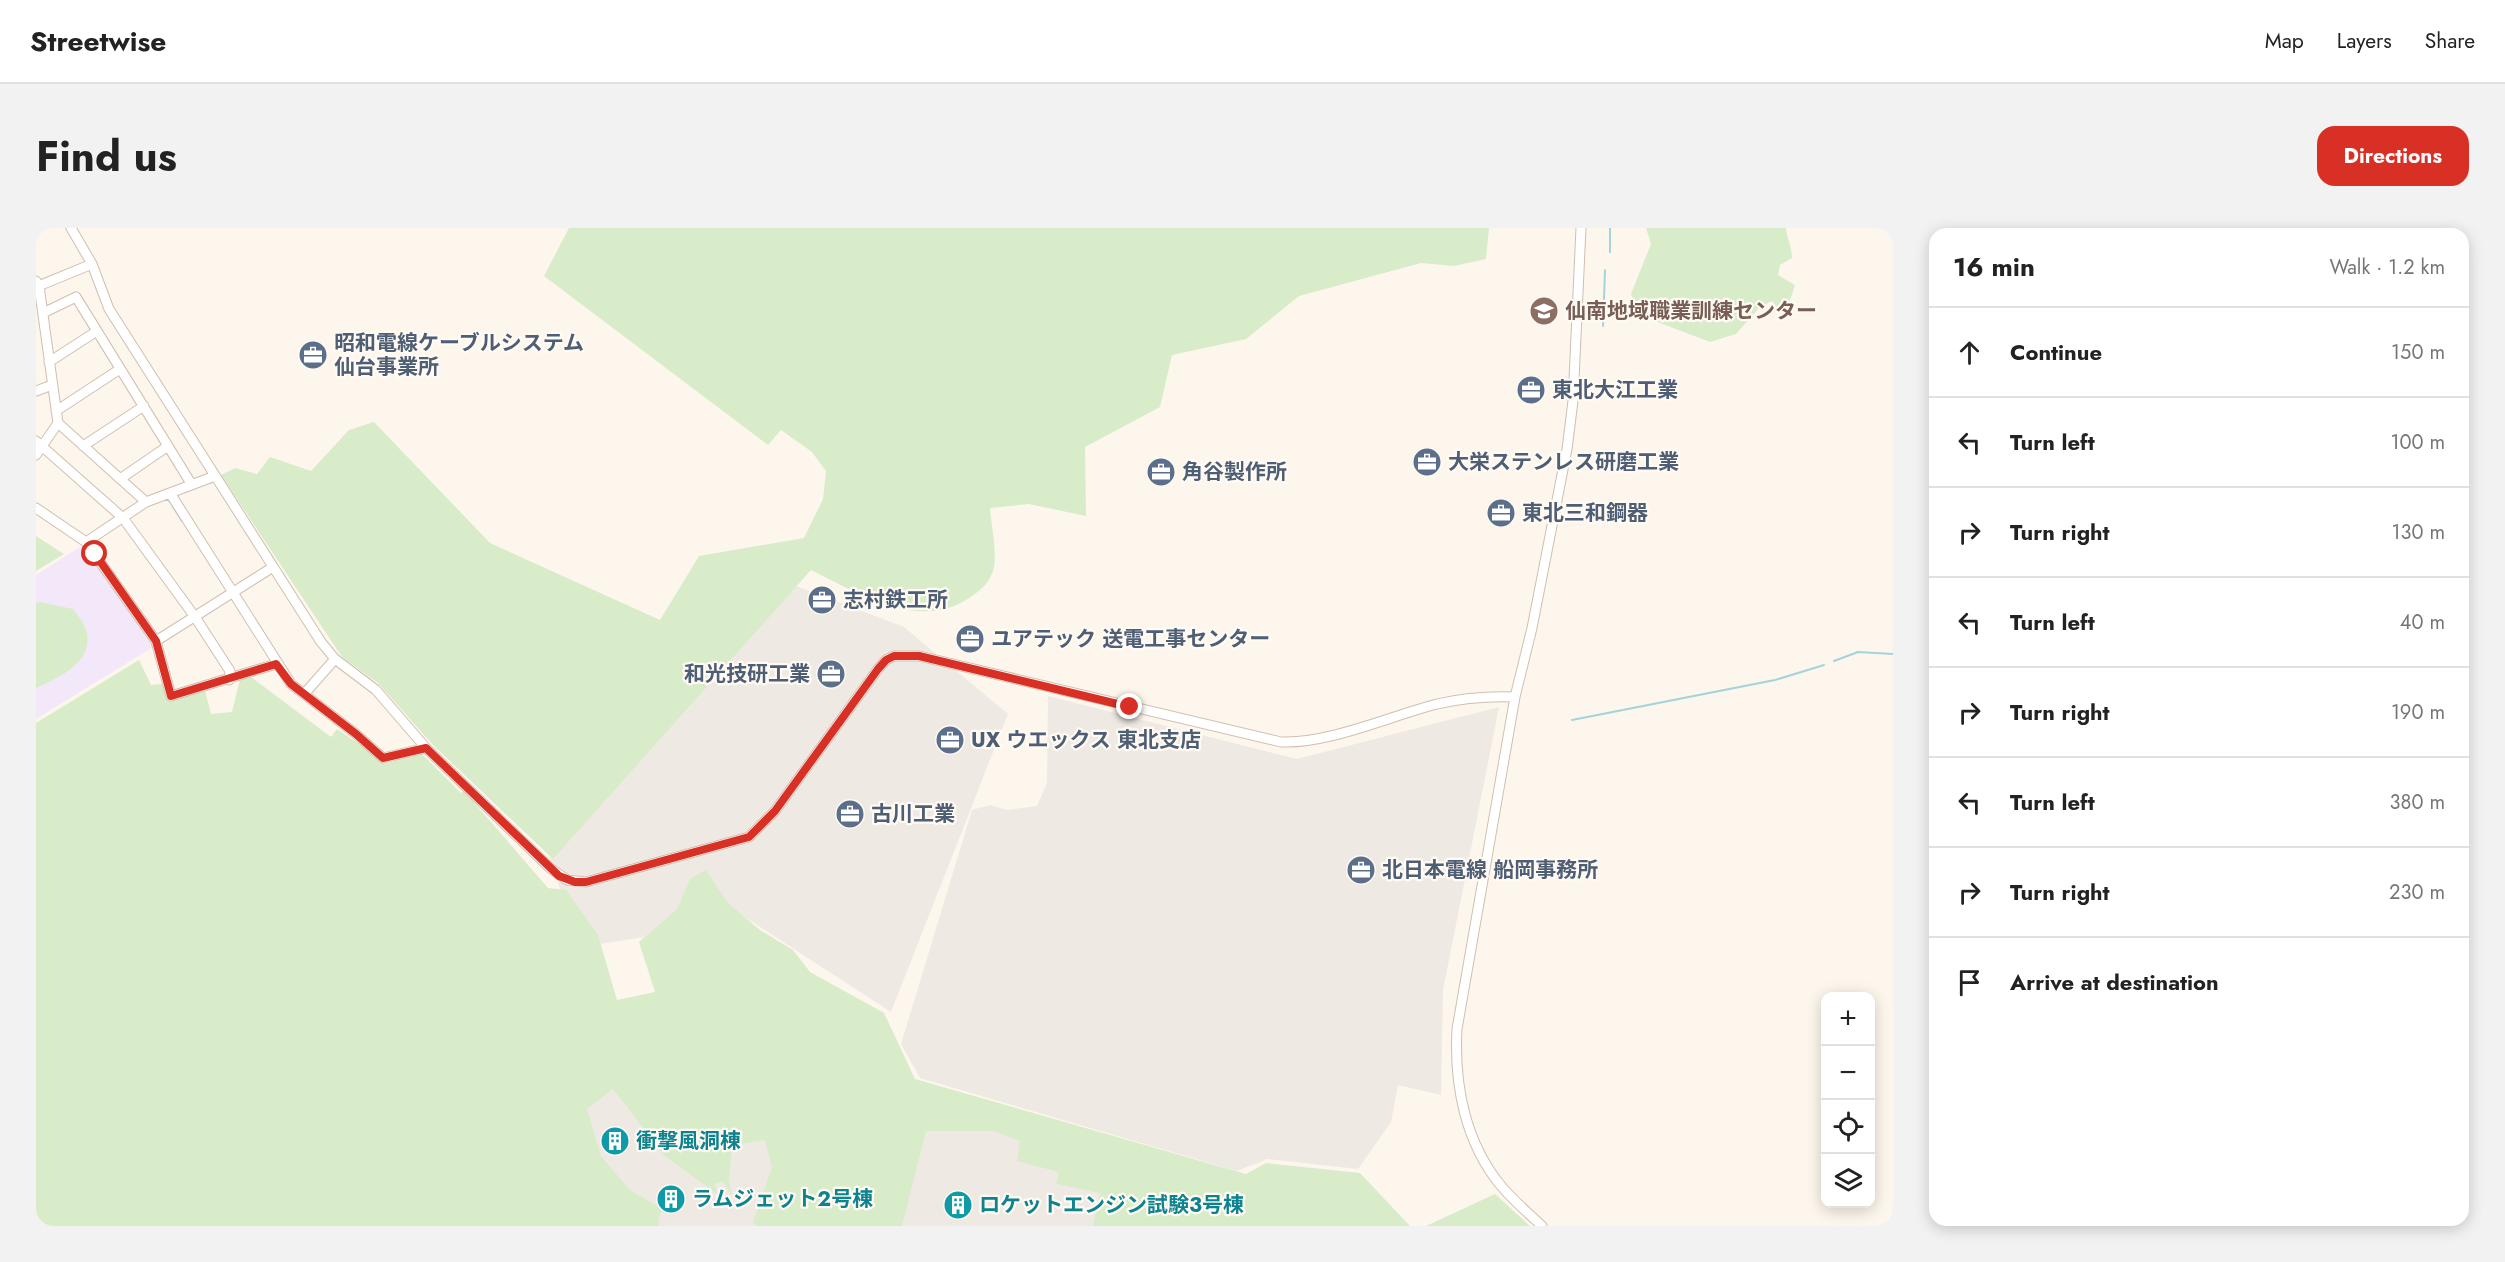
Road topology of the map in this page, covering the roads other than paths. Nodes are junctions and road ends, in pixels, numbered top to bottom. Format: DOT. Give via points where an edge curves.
graph roads {
  1 [pos="71,228"];
  2 [pos="1581,228"];
  3 [pos="92,264"];
  4 [pos="37,285"];
  5 [pos="43,313"];
  6 [pos="97,331"];
  7 [pos="42,338"];
  8 [pos="49,362"];
  9 [pos="120,369"];
  10 [pos="50,386"];
  11 [pos="36,391"];
  12 [pos="144,406"];
  13 [pos="56,411"];
  14 [pos="56,426"];
  15 [pos="39,444"];
  16 [pos="83,446"];
  17 [pos="168,446"];
  18 [pos="36,455"];
  19 [pos="215,476"];
  20 [pos="120,479"];
  21 [pos="192,485"];
  22 [pos="170,493"];
  23 [pos="146,502"];
  24 [pos="36,508"];
  25 [pos="123,518"];
  26 [pos="86,542"];
  27 [pos="273,567"];
  28 [pos="233,593"];
  29 [pos="195,617"];
  30 [pos="156,641"];
  31 [pos="335,659"];
  32 [pos="276,664"];
  33 [pos="229,680"];
  34 [pos="305,693"];
  35 [pos="1515,697"];
  36 [pos="426,748"];
  37 [pos="1542,1226"];
  1 -- 3 [label="street"];
  2 -- 35 [label="street" via="1567,449"];
  3 -- 4 [label="street"];
  3 -- 19 [label="street" via="109,309"];
  4 -- 5 [label="street"];
  5 -- 6 [label="street" via="76,297"];
  5 -- 7 [label="street"];
  6 -- 8 [label="street"];
  6 -- 9 [label="street"];
  7 -- 8 [label="street"];
  8 -- 10 [label="street"];
  9 -- 12 [label="street"];
  9 -- 13 [label="street"];
  10 -- 11 [label="street"];
  10 -- 13 [label="street"];
  12 -- 16 [label="street"];
  12 -- 17 [label="street"];
  13 -- 14 [label="street"];
  14 -- 15 [label="street"];
  14 -- 16 [label="street"];
  15 -- 18 [label="street"];
  15 -- 25 [label="street"];
  16 -- 20 [label="street"];
  17 -- 20 [label="street"];
  17 -- 21 [label="street"];
  19 -- 21 [label="street"];
  19 -- 27 [label="street"];
  20 -- 23 [label="street"];
  21 -- 22 [label="street"];
  22 -- 23 [label="street"];
  22 -- 28 [label="street"];
  23 -- 25 [label="street"];
  24 -- 26 [label="street"];
  25 -- 26 [label="street"];
  25 -- 29 [label="street"];
  26 -- 30 [label="street"];
  27 -- 28 [label="street"];
  27 -- 31 [label="street"];
  28 -- 29 [label="street"];
  28 -- 32 [label="street"];
  29 -- 30 [label="street"];
  29 -- 33 [label="street" via="230,671"];
  30 -- 33 [label="street" via="171,696"];
  31 -- 34 [label="street"];
  31 -- 36 [label="street" via="376,690"];
  32 -- 33 [label="street"];
  32 -- 34 [label="street" via="291,684"];
  34 -- 36 [label="street" via="383,758"];
  35 -- 36 [label="street" via="1484,696 1437,704 1356,729 1281,742 952,662 894,656 878,669 775,811 749,837 575,882 555,872"];
  35 -- 37 [label="street" via="1457,1029 1456,1067 1465,1115 1479,1152 1502,1186"];
}
